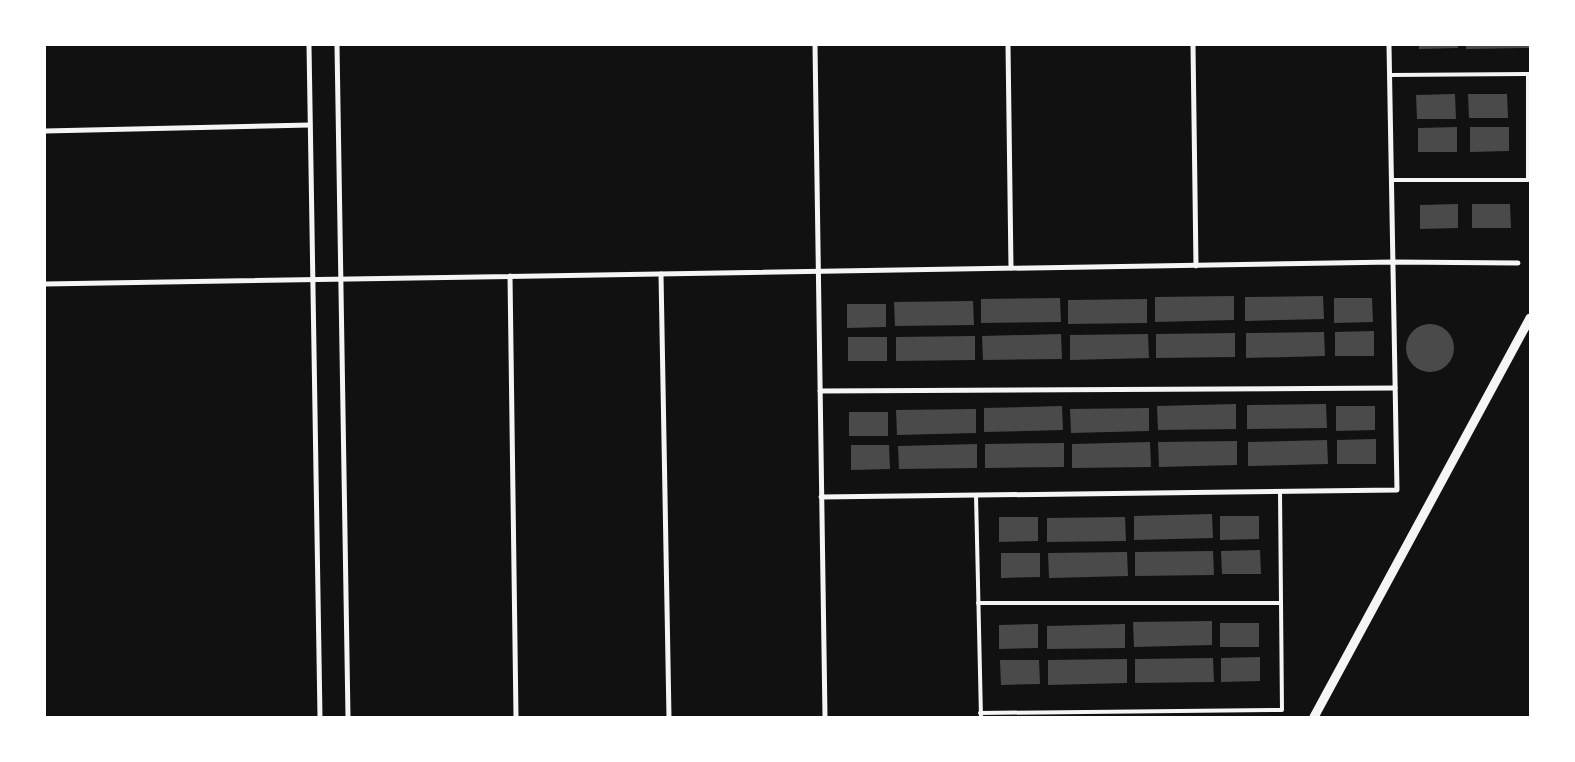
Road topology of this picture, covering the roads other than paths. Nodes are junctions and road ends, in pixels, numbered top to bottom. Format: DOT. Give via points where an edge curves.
graph roads {
  1 [pos="309,45"];
  2 [pos="336,45"];
  3 [pos="815,45"];
  4 [pos="1008,45"];
  5 [pos="1193,45"];
  6 [pos="1389,45"];
  7 [pos="1390,74"];
  8 [pos="1529,74"];
  9 [pos="310,125"];
  10 [pos="45,131"];
  11 [pos="1392,180"];
  12 [pos="1393,262"];
  13 [pos="1518,263"];
  14 [pos="1196,266"];
  15 [pos="1011,268"];
  16 [pos="818,272"];
  17 [pos="660,274"];
  18 [pos="510,276"];
  19 [pos="340,279"];
  20 [pos="313,280"];
  21 [pos="45,284"];
  22 [pos="1530,318"];
  23 [pos="1395,388"];
  24 [pos="820,391"];
  25 [pos="1280,492"];
  26 [pos="976,495"];
  27 [pos="822,497"];
  28 [pos="1281,603"];
  29 [pos="978,604"];
  30 [pos="1198,711"];
  31 [pos="980,715"];
  32 [pos="320,717"];
  33 [pos="348,717"];
  34 [pos="516,717"];
  35 [pos="668,717"];
  36 [pos="825,717"];
  37 [pos="1198,717"];
  38 [pos="1314,717"];
  1 -- 9 [label="street"];
  2 -- 19 [label="street"];
  3 -- 16 [label="street"];
  4 -- 15 [label="street"];
  5 -- 14 [label="street"];
  6 -- 7 [label="street"];
  7 -- 8 [label="lane"];
  7 -- 11 [label="street"];
  8 -- 11 [label="lane" via="1528,180"];
  9 -- 10 [label="street"];
  9 -- 20 [label="street"];
  11 -- 12 [label="street"];
  12 -- 13 [label="street"];
  12 -- 14 [label="street"];
  12 -- 23 [label="street"];
  14 -- 15 [label="street"];
  15 -- 16 [label="street"];
  16 -- 17 [label="street"];
  16 -- 24 [label="street"];
  17 -- 18 [label="street"];
  17 -- 35 [label="street"];
  18 -- 19 [label="street"];
  18 -- 34 [label="street"];
  19 -- 20 [label="street"];
  19 -- 33 [label="street"];
  20 -- 21 [label="street"];
  20 -- 32 [label="street"];
  22 -- 38 [label="street"];
  23 -- 24 [label="street"];
  23 -- 25 [label="street" via="1397,490"];
  24 -- 27 [label="street"];
  25 -- 26 [label="street"];
  25 -- 28 [label="lane"];
  26 -- 27 [label="street"];
  26 -- 29 [label="lane"];
  27 -- 36 [label="street"];
  28 -- 29 [label="lane"];
  28 -- 30 [label="lane" via="1282,710"];
  29 -- 31 [label="lane"];
  30 -- 31 [label="lane"];
  30 -- 37 [label="lane"];
}
